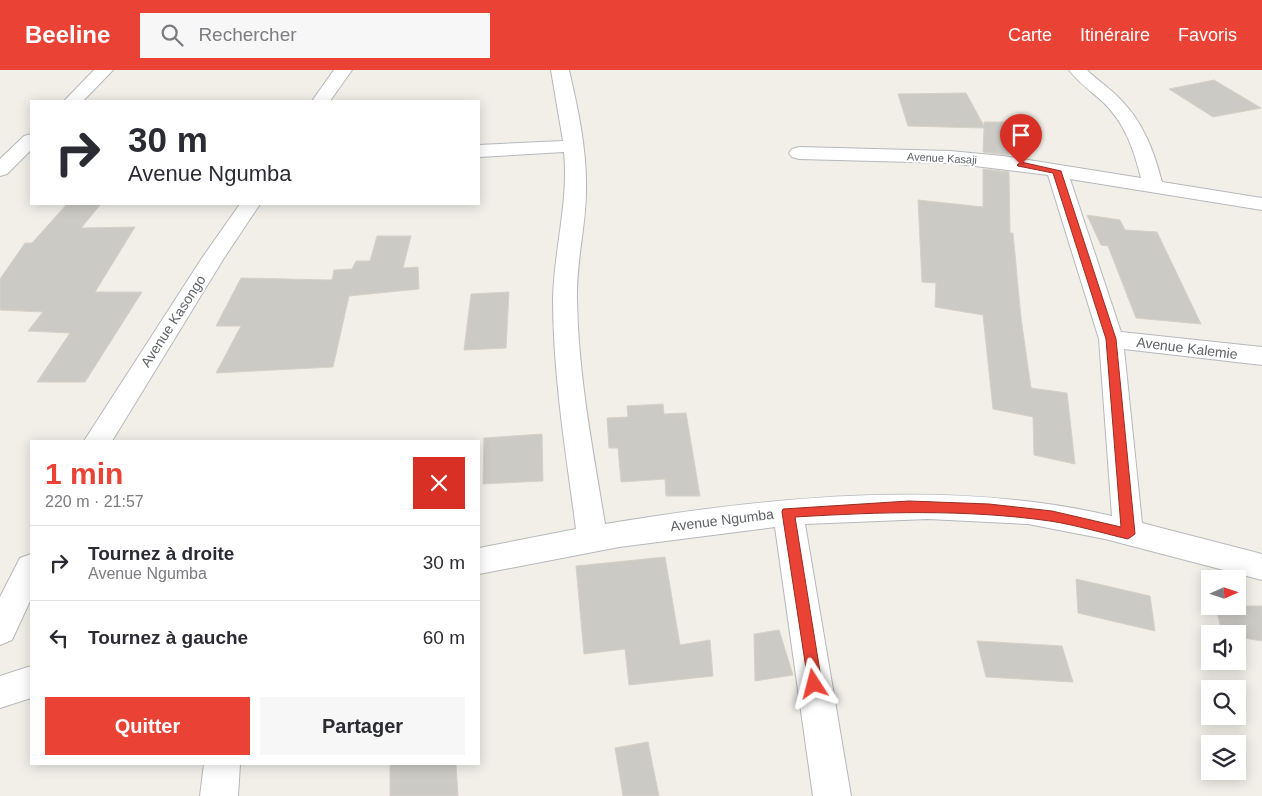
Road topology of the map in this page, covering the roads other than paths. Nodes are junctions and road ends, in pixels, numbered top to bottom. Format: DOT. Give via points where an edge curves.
graph roads {
  1 [pos="104,70"];
  2 [pos="342,70"];
  3 [pos="560,70"];
  4 [pos="1078,70"];
  5 [pos="74,100"];
  6 [pos="322,100"];
  7 [pos="30,141"];
  8 [pos="572,146"];
  9 [pos="480,151"];
  10 [pos="798,153"];
  11 [pos="0,170"];
  12 [pos="1057,171"];
  13 [pos="1153,186"];
  14 [pos="1262,204"];
  15 [pos="249,205"];
  16 [pos="1111,339"];
  17 [pos="1262,356"];
  18 [pos="99,440"];
  19 [pos="788,512"];
  20 [pos="1128,534"];
  21 [pos="592,538"];
  22 [pos="480,561"];
  23 [pos="1262,567"];
  24 [pos="30,569"];
  25 [pos="0,630"];
  26 [pos="30,682"];
  27 [pos="0,692"];
  28 [pos="222,765"];
  29 [pos="219,796"];
  30 [pos="832,796"];
  1 -- 5 [label="street"];
  2 -- 6 [label="street"];
  3 -- 8 [label="street"];
  4 -- 13 [label="street" via="1128,120 1145,153"];
  7 -- 11 [label="street"];
  8 -- 9 [label="street"];
  8 -- 21 [label="street" via="576,176 565,297 572,389"];
  10 -- 12 [label="street, Avenue Kasaji" via="950,157"];
  12 -- 13 [label="street, Avenue Kasaji"];
  12 -- 16 [label="street"];
  13 -- 14 [label="street, Avenue Kasaji"];
  15 -- 18 [label="street, Avenue Kasongo"];
  16 -- 17 [label="street, Avenue Kalemie"];
  16 -- 20 [label="street"];
  19 -- 20 [label="street, Avenue Ngumba" via="909,506 989,509 1052,516"];
  19 -- 21 [label="street, Avenue Ngumba"];
  19 -- 30 [label="street"];
  20 -- 23 [label="street, Avenue Ngumba"];
  21 -- 22 [label="street, Avenue Ngumba"];
  24 -- 25 [label="street"];
  26 -- 27 [label="street"];
  28 -- 29 [label="street"];
}
